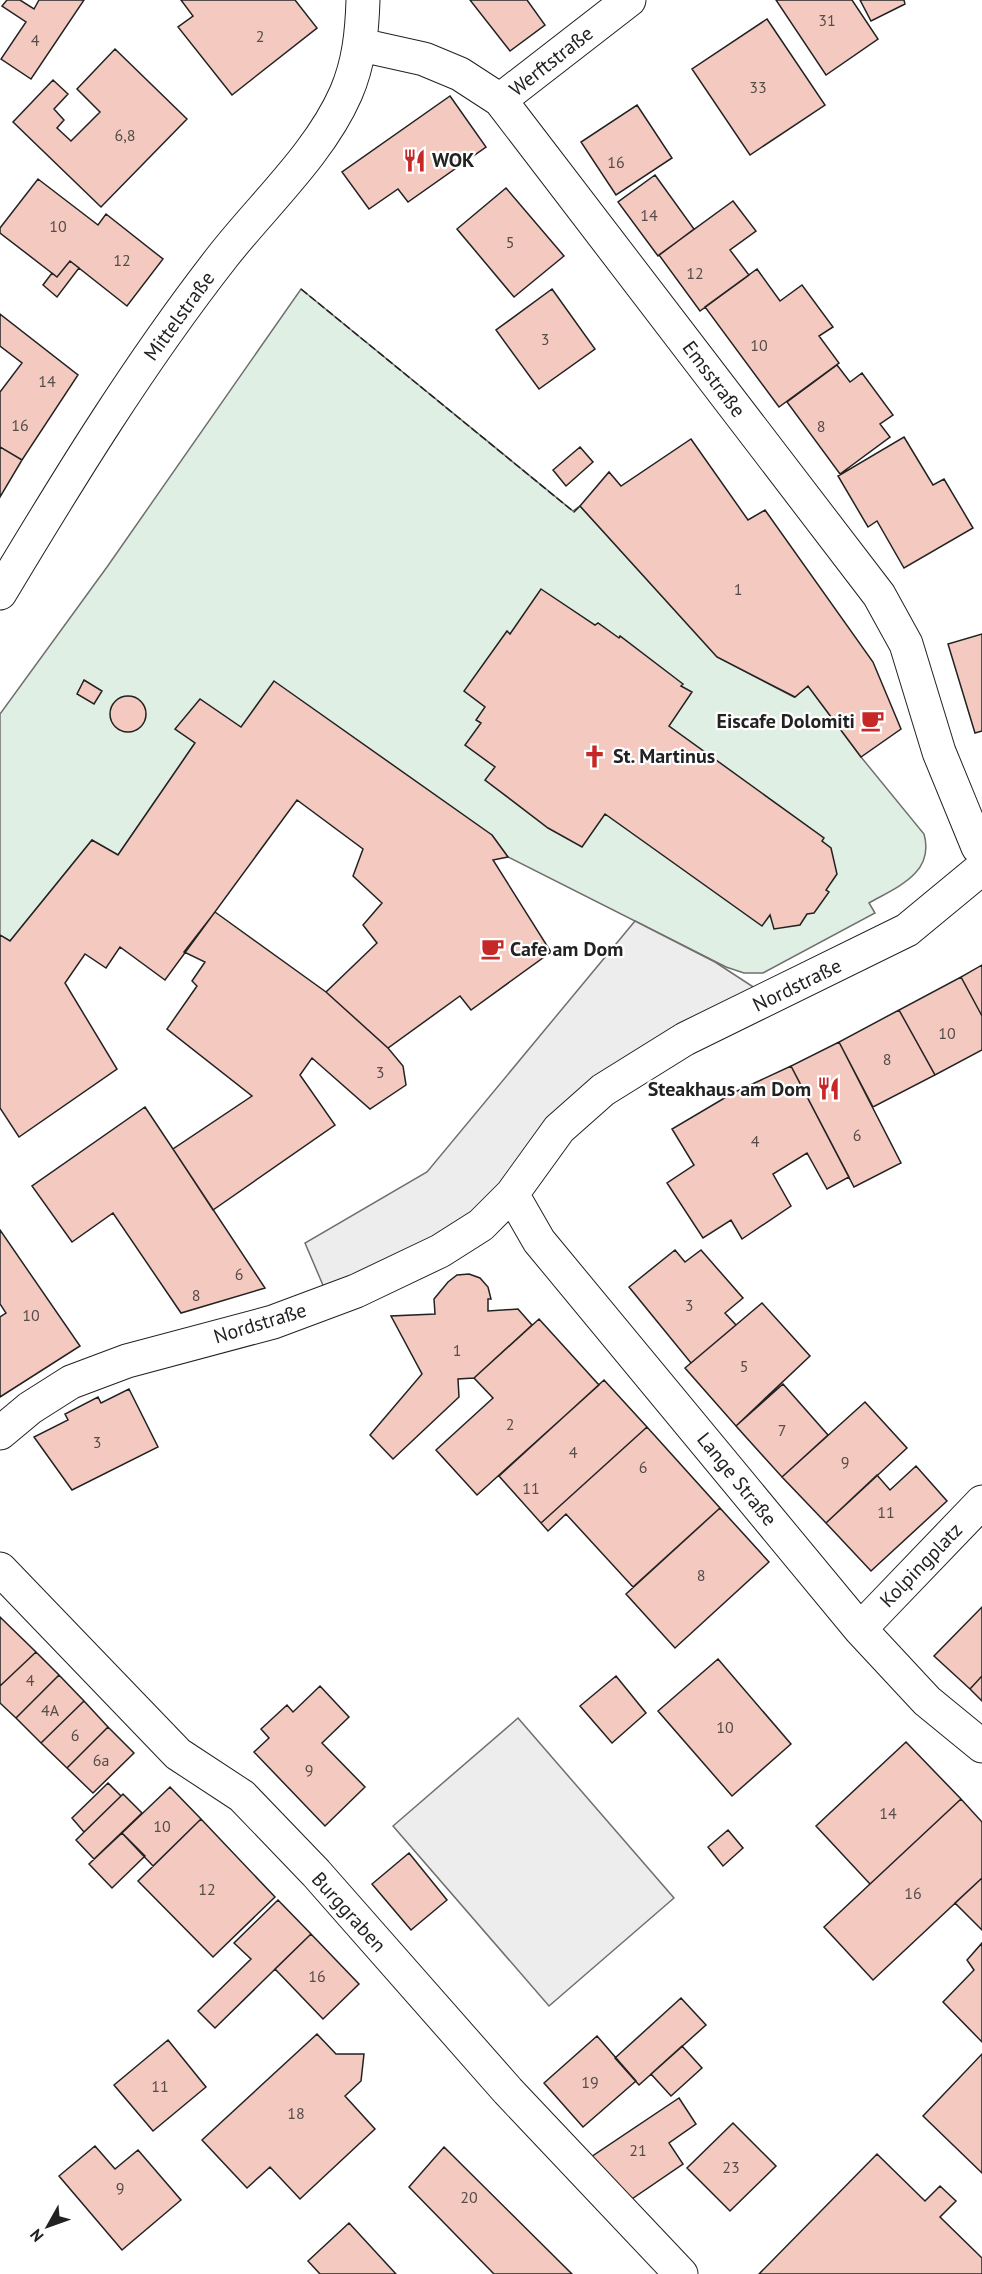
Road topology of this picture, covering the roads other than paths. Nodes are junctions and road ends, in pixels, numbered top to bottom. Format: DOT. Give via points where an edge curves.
graph roads {
  1 [pos="363,0"];
  2 [pos="629,0"];
  3 [pos="360,45"];
  4 [pos="500,100"];
  5 [pos="0,593"];
  6 [pos="982,850"];
  7 [pos="982,868"];
  8 [pos="512,1194"];
  9 [pos="0,1433"];
  10 [pos="982,1502"];
  11 [pos="0,1569"];
  12 [pos="860,1629"];
  13 [pos="982,1746"];
  14 [pos="681,2274"];
  1 -- 3 [label="street"];
  2 -- 4 [label="street, Werftstraße"];
  3 -- 4 [label="street, Emsstraße" via="424,59 460,74"];
  3 -- 5 [label="street, Mittelstraße" via="346,93 330,123 223,255 140,371"];
  4 -- 6 [label="street, Emsstraße" via="879,595 906,644 939,752"];
  7 -- 8 [label="street, Nordstraße" via="907,930 685,1039 603,1090 560,1130"];
  8 -- 9 [label="street, Nordstraße" via="482,1225 356,1291 273,1322 127,1361 71,1382"];
  8 -- 12 [label="street, Lange Straße" via="539,1241"];
  10 -- 12 [label="street, Kolpingplatz"];
  11 -- 14 [label="street, Burggraben" via="178,1754 242,1796 316,1873 508,2091"];
  12 -- 13 [label="street, Lange Straße" via="927,1701"];
}
